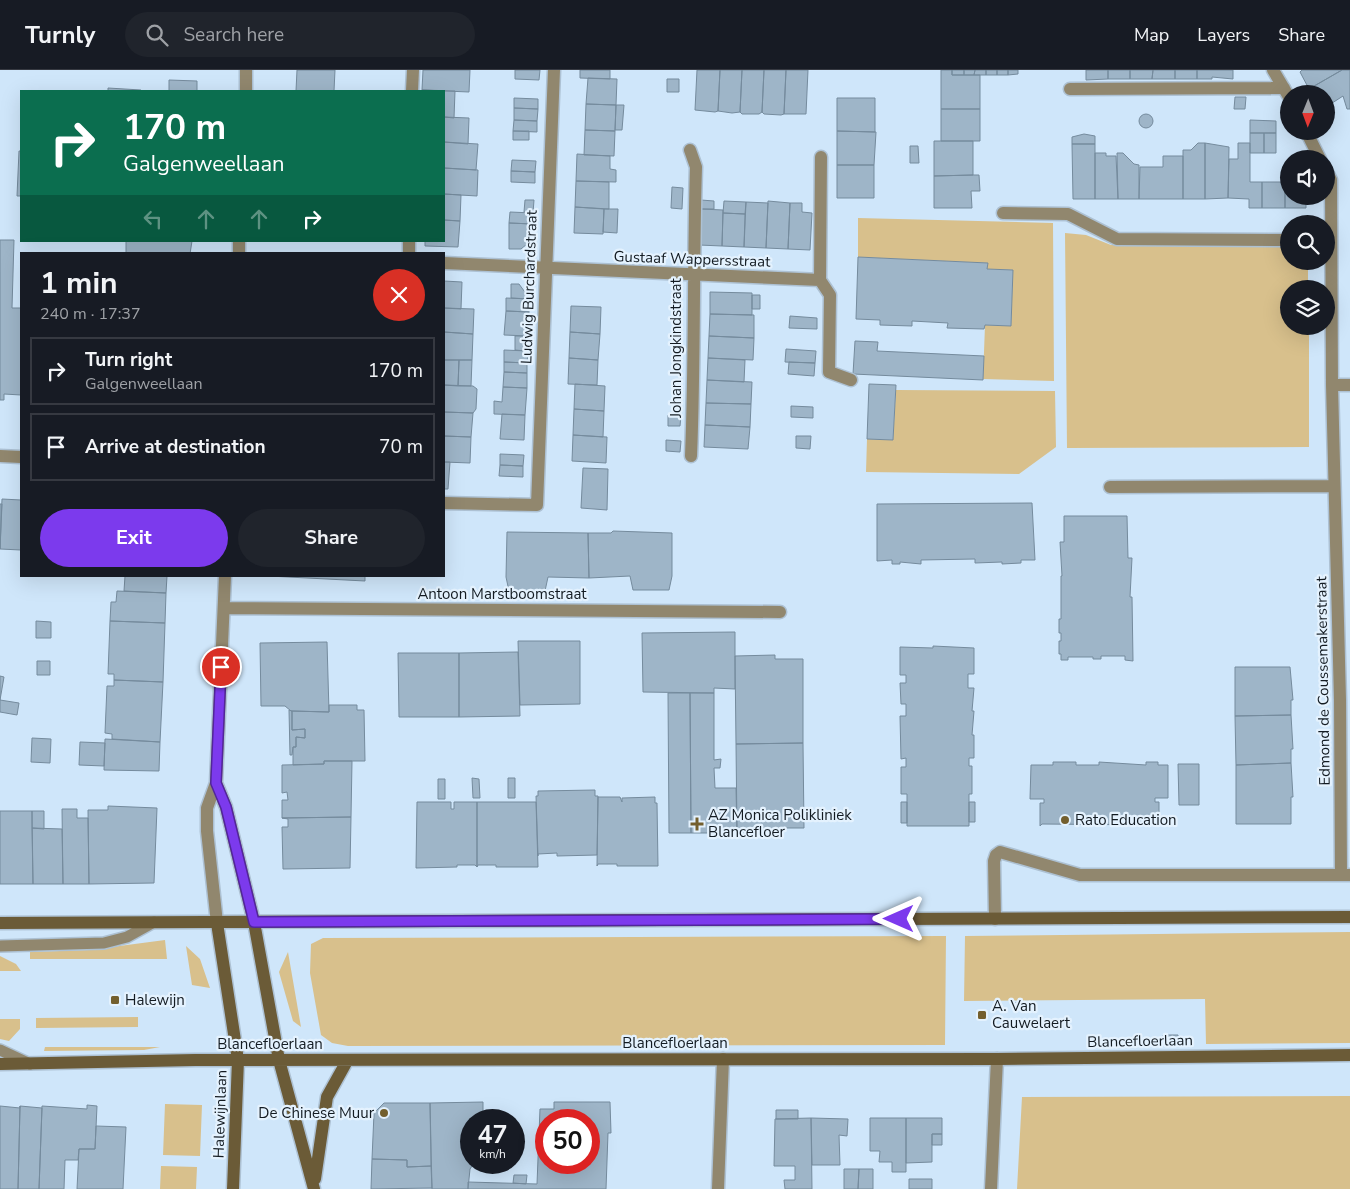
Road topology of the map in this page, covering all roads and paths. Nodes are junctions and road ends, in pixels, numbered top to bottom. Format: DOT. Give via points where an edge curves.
graph roads {
  1 [pos="246,70"];
  2 [pos="413,70"];
  3 [pos="554,70"];
  4 [pos="1273,70"];
  5 [pos="1283,85"];
  6 [pos="1070,88"];
  7 [pos="246,90"];
  8 [pos="412,90"];
  9 [pos="1280,92"];
  10 [pos="690,150"];
  11 [pos="821,157"];
  12 [pos="1003,213"];
  13 [pos="1280,240"];
  14 [pos="445,263"];
  15 [pos="546,268"];
  16 [pos="1330,270"];
  17 [pos="692,275"];
  18 [pos="820,280"];
  19 [pos="851,380"];
  20 [pos="1332,385"];
  21 [pos="1350,385"];
  22 [pos="0,456"];
  23 [pos="691,456"];
  24 [pos="20,457"];
  25 [pos="1334,486"];
  26 [pos="1110,487"];
  27 [pos="445,503"];
  28 [pos="1344,553"];
  29 [pos="225,577"];
  30 [pos="224,608"];
  31 [pos="780,612"];
  32 [pos="1345,700"];
  33 [pos="216,783"];
  34 [pos="1346,875"];
  35 [pos="1350,917"];
  36 [pos="995,918"];
  37 [pos="154,922"];
  38 [pos="254,922"];
  39 [pos="0,923"];
  40 [pos="217,923"];
  41 [pos="0,946"];
  42 [pos="0,1050"];
  43 [pos="1350,1056"];
  44 [pos="723,1059"];
  45 [pos="997,1059"];
  46 [pos="238,1060"];
  47 [pos="279,1060"];
  48 [pos="347,1061"];
  49 [pos="0,1064"];
  50 [pos="30,1064"];
  51 [pos="314,1186"];
  52 [pos="234,1189"];
  53 [pos="718,1189"];
  54 [pos="991,1189"];
  1 -- 7 [label="street"];
  2 -- 8 [label="street"];
  3 -- 15 [label="street, Ludwig Burchardstraat"];
  4 -- 5 [label="street"];
  6 -- 9 [label="street"];
  10 -- 17 [label="street, Johan Jongkindstraat" via="696,167"];
  11 -- 18 [label="street"];
  12 -- 13 [label="street" via="1068,214 1117,239"];
  14 -- 15 [label="street, Gustaaf Wappersstraat"];
  15 -- 17 [label="street, Gustaaf Wappersstraat"];
  15 -- 27 [label="street, Ludwig Burchardstraat" via="538,505"];
  16 -- 20 [label="street, Edmond de Coussemakerstraat"];
  17 -- 18 [label="street, Gustaaf Wappersstraat"];
  17 -- 23 [label="street, Johan Jongkindstraat"];
  18 -- 19 [label="street" via="830,295 829,372"];
  20 -- 21 [label="street"];
  20 -- 25 [label="street, Edmond de Coussemakerstraat"];
  22 -- 24 [label="street"];
  25 -- 26 [label="street"];
  25 -- 28 [label="street, Edmond de Coussemakerstraat"];
  28 -- 32 [label="street, Edmond de Coussemakerstraat"];
  29 -- 30 [label="street"];
  30 -- 31 [label="street, Antoon Marstboomstraat"];
  30 -- 33 [label="street"];
  32 -- 34 [label="street, Edmond de Coussemakerstraat"];
  33 -- 38 [label="street" via="226,807"];
  33 -- 40 [label="street" via="207,808 206,831"];
  34 -- 36 [label="street" via="1080,875 1000,852 994,861"];
  35 -- 36 [label="main road"];
  36 -- 38 [label="main road"];
  37 -- 39 [label="main road"];
  37 -- 40 [label="main road"];
  37 -- 41 [label="lane" via="127,937 104,943"];
  38 -- 40 [label="main road"];
  38 -- 47 [label="main road"];
  40 -- 46 [label="main road, Halewijnlaan"];
  42 -- 50 [label="lane"];
  43 -- 45 [label="main road, Blancefloerlaan"];
  44 -- 45 [label="main road, Blancefloerlaan"];
  44 -- 48 [label="main road, Blancefloerlaan"];
  44 -- 53 [label="street"];
  45 -- 54 [label="street"];
  46 -- 47 [label="main road, Blancefloerlaan"];
  46 -- 50 [label="main road, Blancefloerlaan"];
  46 -- 52 [label="main road, Halewijnlaan"];
  47 -- 48 [label="main road, Blancefloerlaan"];
  47 -- 51 [label="main road"];
  48 -- 51 [label="main road" via="327,1097"];
  49 -- 50 [label="main road, Blancefloerlaan"];
}
